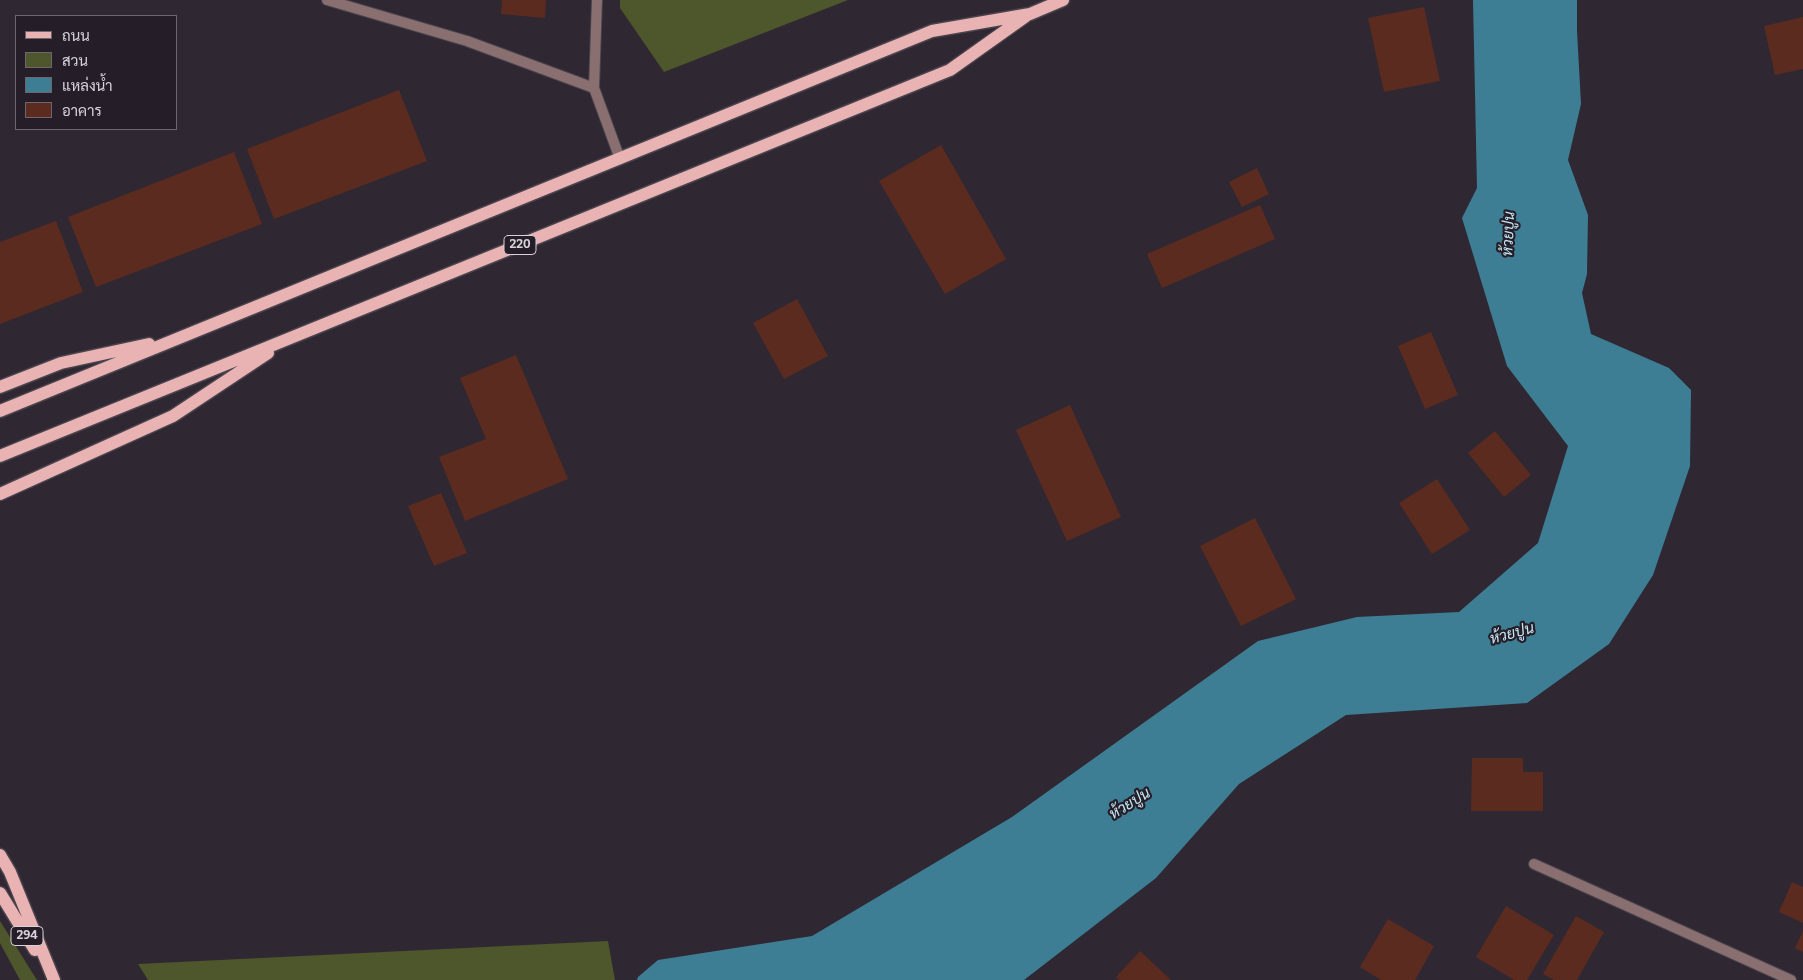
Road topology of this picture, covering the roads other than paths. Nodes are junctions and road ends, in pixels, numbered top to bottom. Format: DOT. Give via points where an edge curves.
graph roads {
  1 [pos="327,0"];
  2 [pos="597,0"];
  3 [pos="1063,0"];
  4 [pos="1030,14"];
  5 [pos="594,88"];
  6 [pos="620,159"];
  7 [pos="183,336"];
  8 [pos="290,338"];
  9 [pos="0,387"];
  10 [pos="0,411"];
  11 [pos="0,456"];
  12 [pos="0,494"];
  13 [pos="0,855"];
  14 [pos="1534,864"];
  15 [pos="0,893"];
  16 [pos="54,980"];
  17 [pos="1791,980"];
  1 -- 5 [label="street" via="466,41"];
  2 -- 5 [label="street"];
  3 -- 4 [label="main road, 220"];
  4 -- 6 [label="main road, 220" via="932,31"];
  4 -- 8 [label="main road, 220" via="950,70"];
  5 -- 6 [label="street"];
  6 -- 7 [label="main road, 220"];
  7 -- 9 [label="main road" via="61,363"];
  7 -- 10 [label="main road, 220"];
  8 -- 11 [label="main road, 220"];
  8 -- 12 [label="main road" via="173,416"];
  13 -- 16 [label="main road"];
  14 -- 17 [label="street"];
  15 -- 16 [label="main road, 294"];
}
